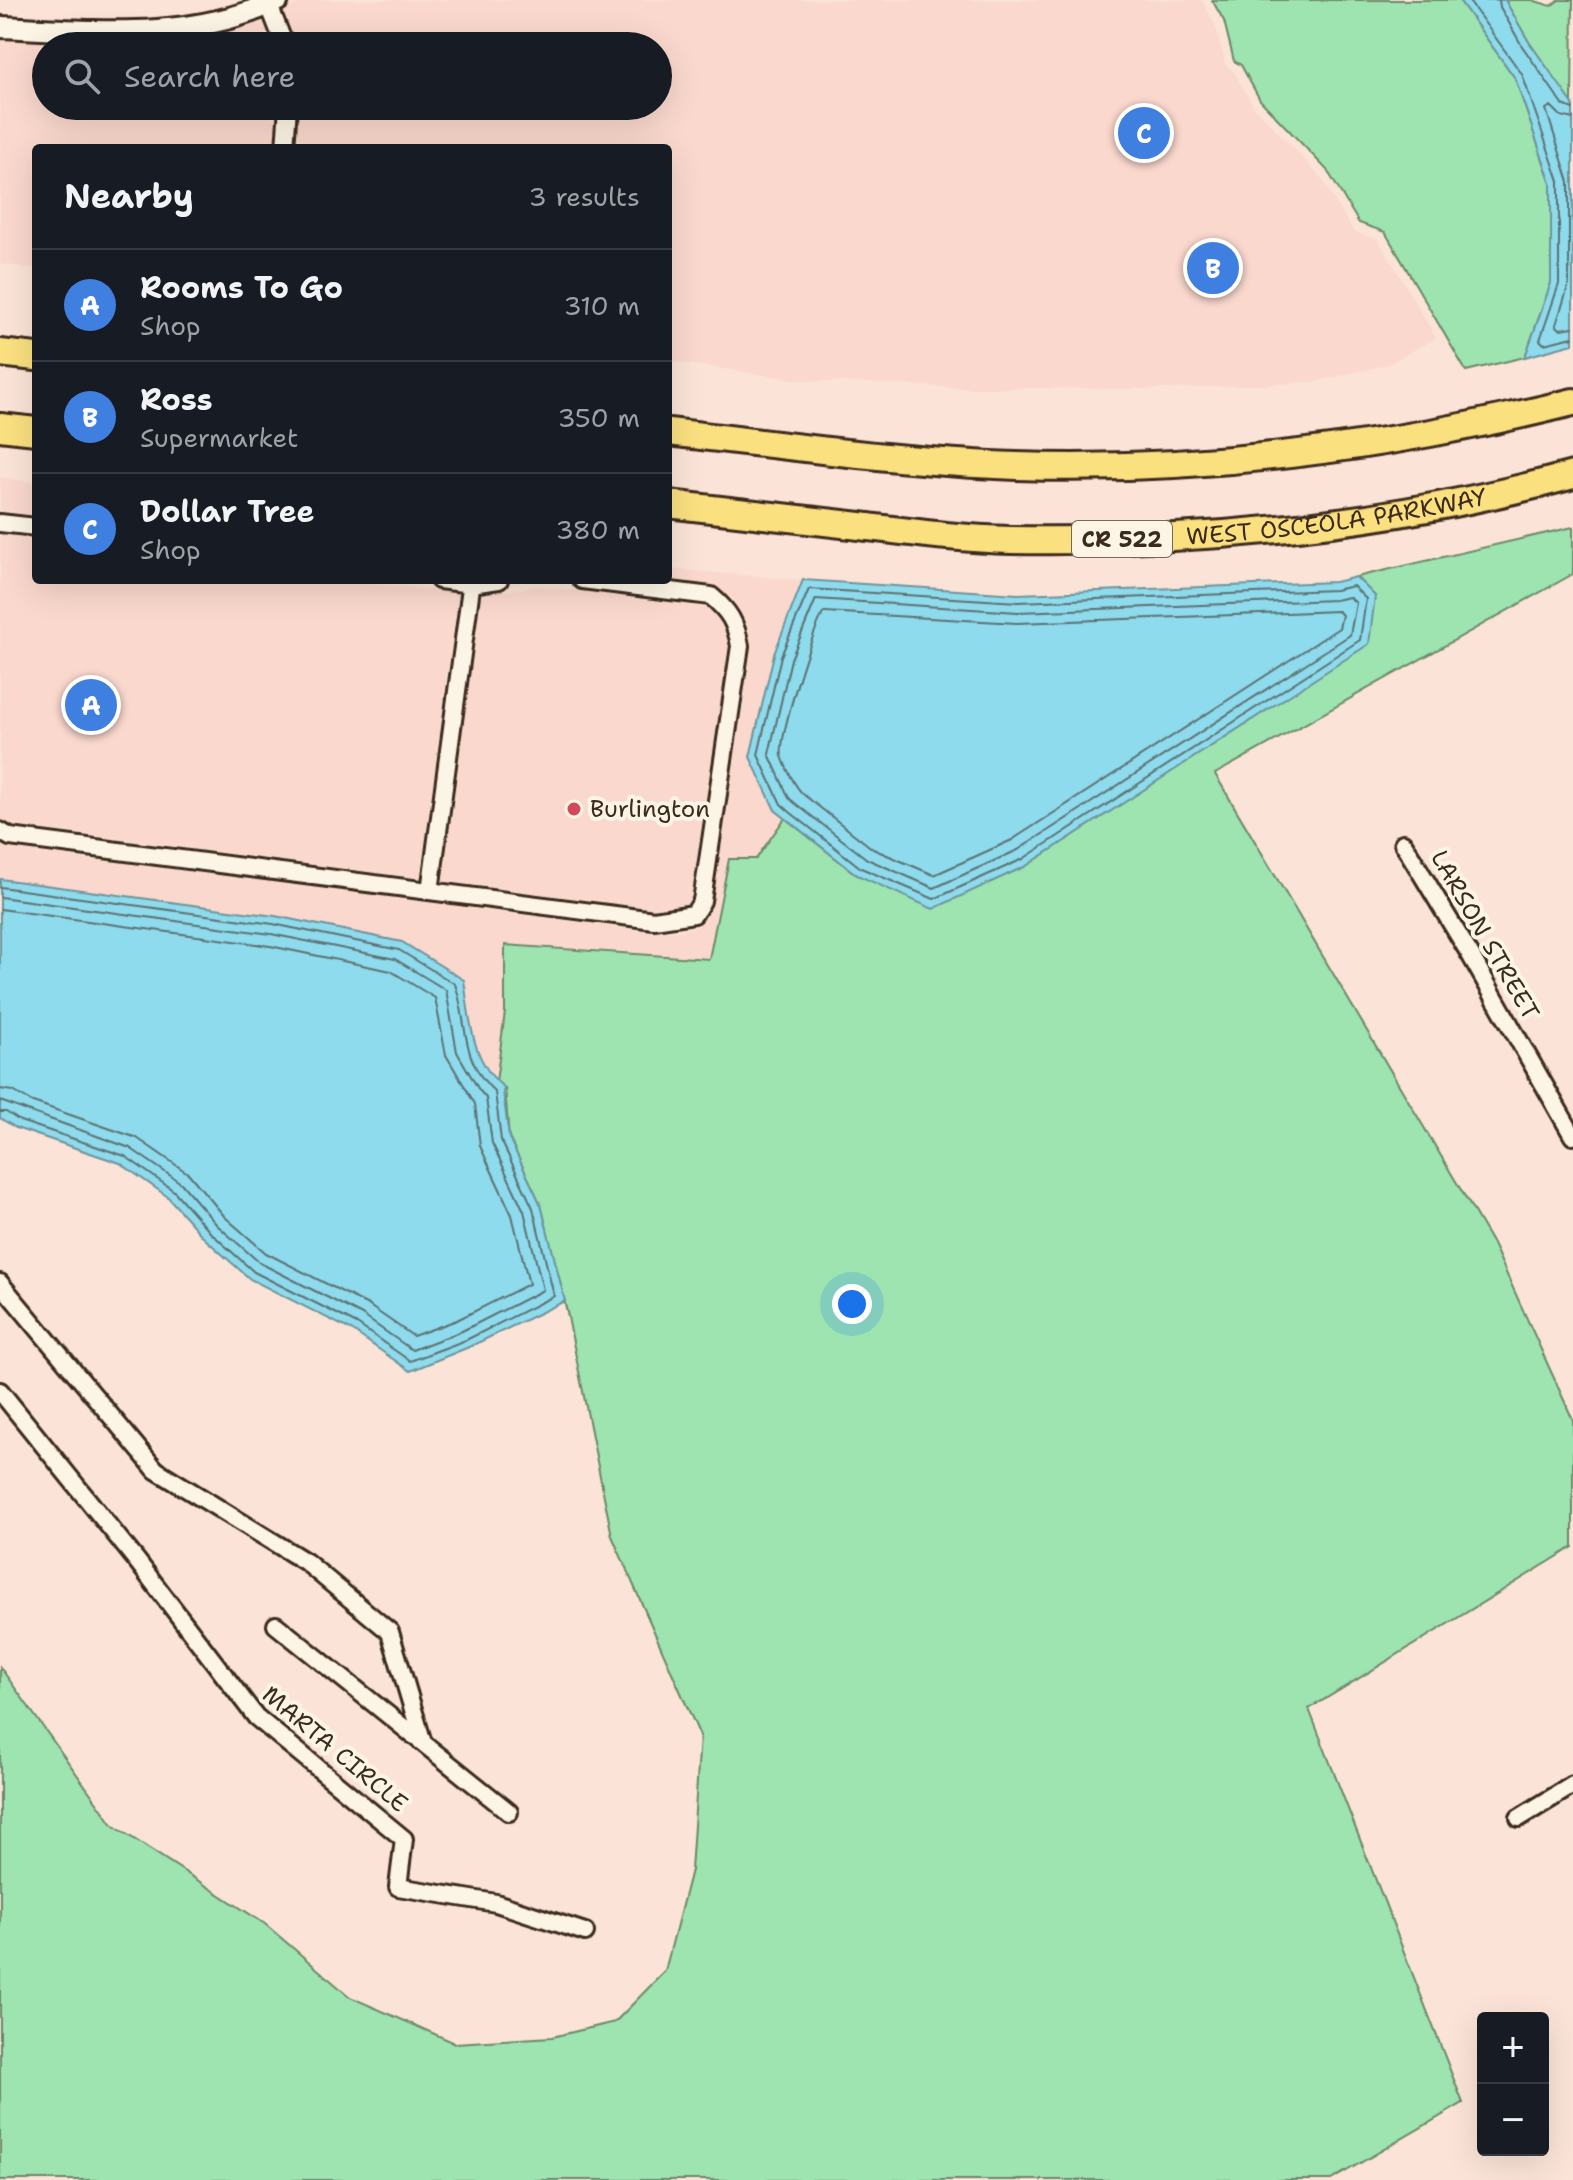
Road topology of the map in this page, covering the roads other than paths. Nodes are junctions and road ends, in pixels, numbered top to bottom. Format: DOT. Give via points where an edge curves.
graph roads {
  1 [pos="271,2"];
  2 [pos="0,27"];
  3 [pos="281,32"];
  4 [pos="287,120"];
  5 [pos="285,144"];
  6 [pos="0,353"];
  7 [pos="32,357"];
  8 [pos="1573,402"];
  9 [pos="0,427"];
  10 [pos="32,431"];
  11 [pos="672,432"];
  12 [pos="1573,475"];
  13 [pos="672,504"];
  14 [pos="0,523"];
  15 [pos="32,527"];
  16 [pos="472,584"];
  17 [pos="614,584"];
  18 [pos="0,831"];
  19 [pos="1403,843"];
  20 [pos="430,891"];
  21 [pos="1573,1136"];
  22 [pos="0,1283"];
  23 [pos="0,1391"];
  24 [pos="276,1625"];
  25 [pos="423,1743"];
  26 [pos="1573,1785"];
  27 [pos="509,1812"];
  28 [pos="1519,1818"];
  29 [pos="585,1932"];
  1 -- 2 [label="street" via="203,24 162,30"];
  1 -- 3 [label="street"];
  4 -- 5 [label="street"];
  6 -- 7 [label="main road"];
  8 -- 11 [label="main road" via="1401,440 1307,454 1114,466 904,458"];
  9 -- 10 [label="main road"];
  12 -- 13 [label="main road, WEST OSCEOLA PARKWAY / CR 522" via="1438,508 1335,523 1128,539 1008,540"];
  14 -- 15 [label="street"];
  16 -- 20 [label="street"];
  17 -- 20 [label="street" via="711,596 736,626 740,646 702,901 694,914 654,920"];
  18 -- 20 [label="street" via="10,837"];
  19 -- 21 [label="street, LARSON STREET"];
  22 -- 25 [label="street" via="156,1470 306,1562 390,1632"];
  23 -- 29 [label="street, MARTA CIRCLE" via="256,1717 404,1839 398,1887 496,1903"];
  24 -- 25 [label="street"];
  25 -- 27 [label="street"];
  26 -- 28 [label="street"];
}
